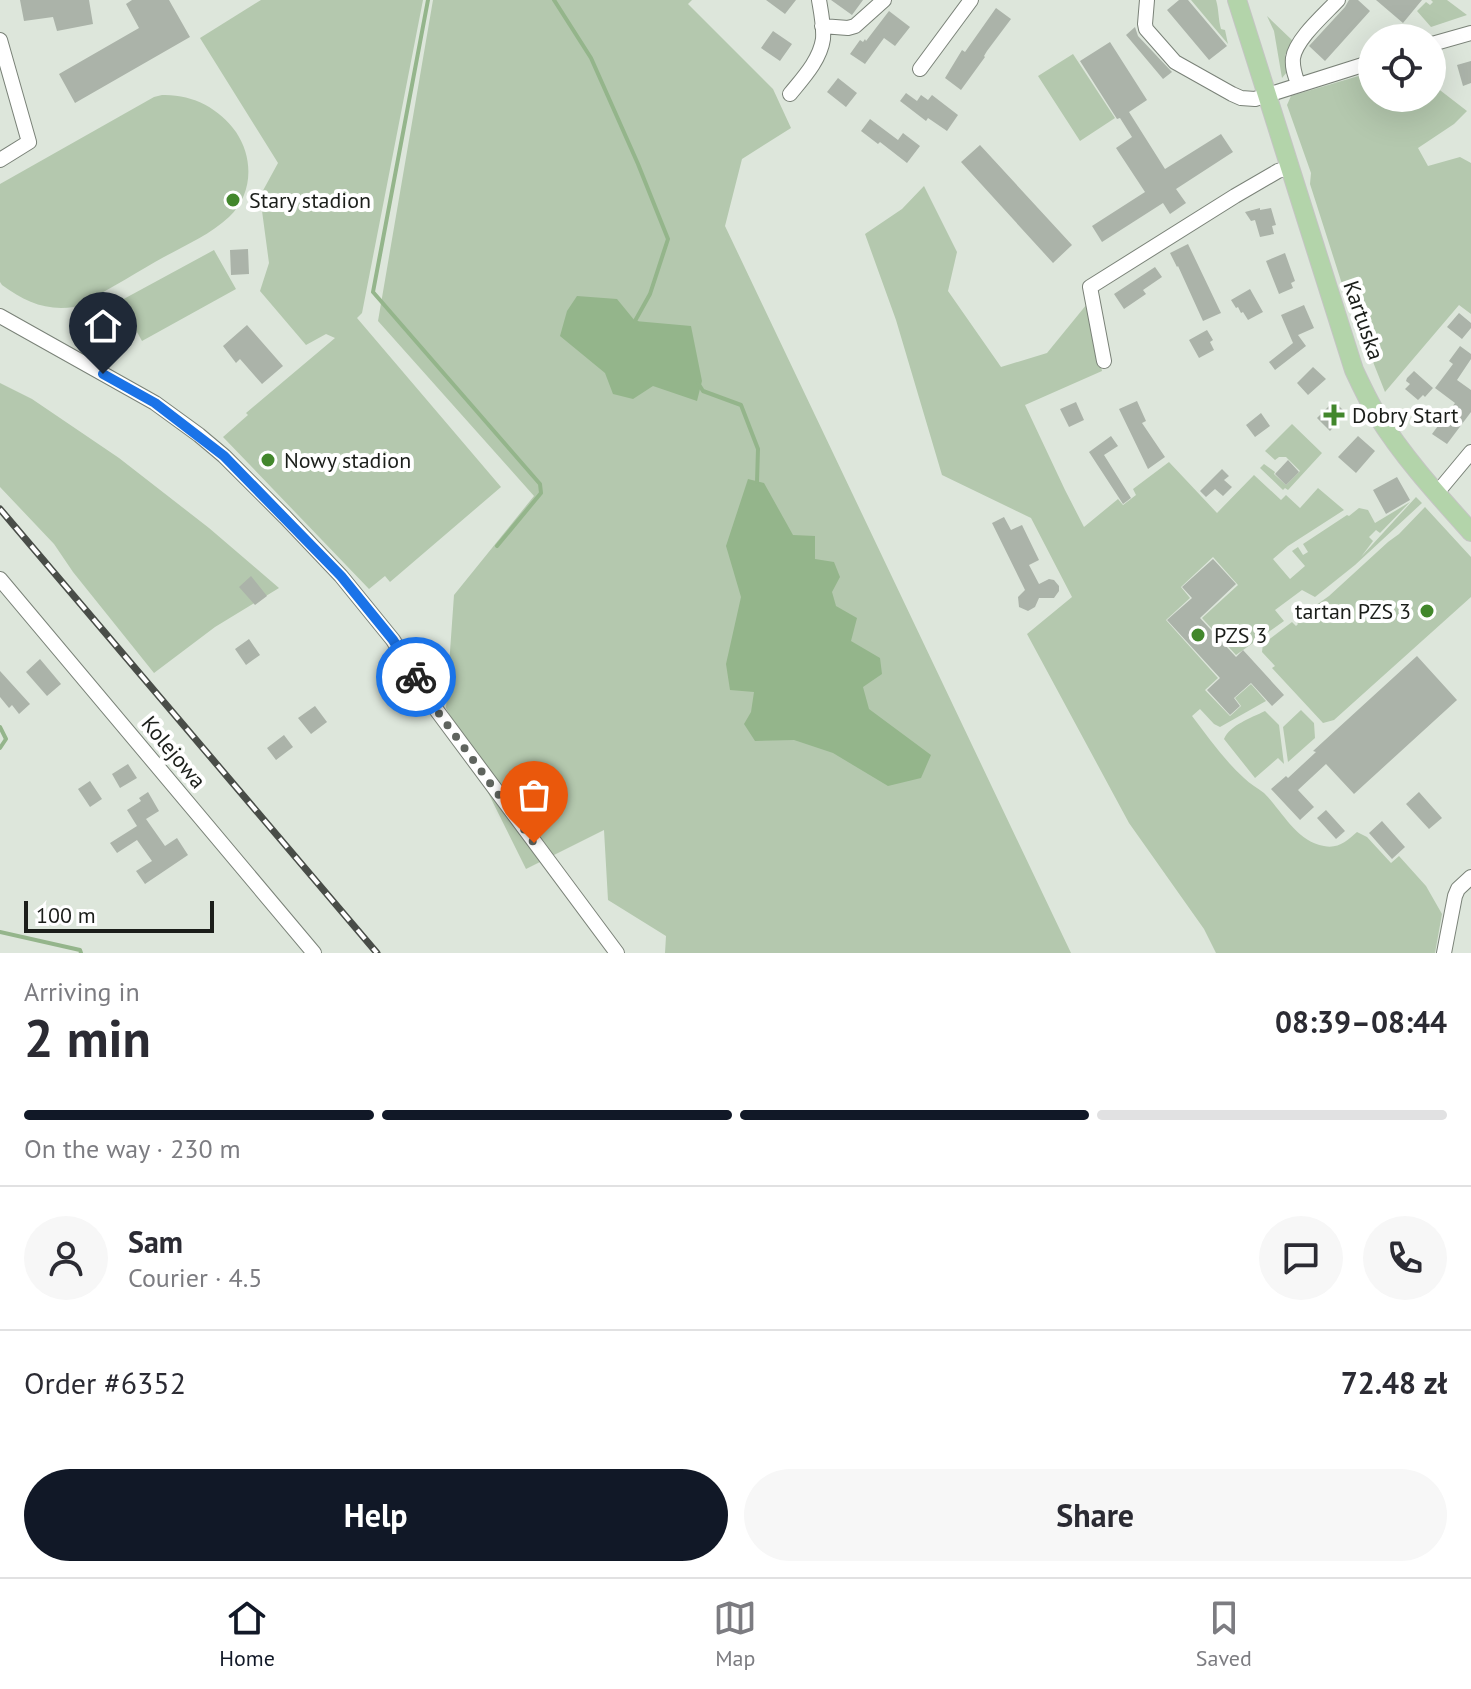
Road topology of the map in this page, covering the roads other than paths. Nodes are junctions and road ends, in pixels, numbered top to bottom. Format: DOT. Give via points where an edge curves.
graph roads {
  1 [pos="819,0"];
  2 [pos="884,0"];
  3 [pos="971,0"];
  4 [pos="1147,0"];
  5 [pos="1237,0"];
  6 [pos="1338,0"];
  7 [pos="822,26"];
  8 [pos="1471,33"];
  9 [pos="0,40"];
  10 [pos="1446,40"];
  11 [pos="1358,66"];
  12 [pos="920,69"];
  13 [pos="1298,84"];
  14 [pos="790,94"];
  15 [pos="1267,95"];
  16 [pos="0,160"];
  17 [pos="1290,167"];
  18 [pos="0,316"];
  19 [pos="1104,361"];
  20 [pos="1471,452"];
  21 [pos="1436,494"];
  22 [pos="1471,532"];
  23 [pos="0,579"];
  24 [pos="1471,877"];
  25 [pos="314,953"];
  26 [pos="617,953"];
  27 [pos="1444,953"];
  1 -- 7 [label="street"];
  2 -- 7 [label="street" via="855,26"];
  3 -- 12 [label="street"];
  4 -- 15 [label="street" via="1146,29 1175,62 1241,98"];
  5 -- 15 [label="main road, Kartuska"];
  6 -- 13 [label="street" via="1295,52"];
  7 -- 14 [label="street" via="820,50"];
  8 -- 10 [label="street"];
  9 -- 16 [label="street" via="29,142"];
  11 -- 13 [label="street"];
  13 -- 15 [label="street"];
  15 -- 17 [label="main road, Kartuska"];
  17 -- 19 [label="street" via="1090,287"];
  17 -- 21 [label="main road, Kartuska" via="1354,370 1370,404"];
  18 -- 26 [label="street" via="155,403 224,456 285,517 393,640 432,704"];
  20 -- 21 [label="street"];
  21 -- 22 [label="main road, Kartuska"];
  23 -- 25 [label="street, Kolejowa"];
  24 -- 27 [label="street" via="1455,896"];
}
